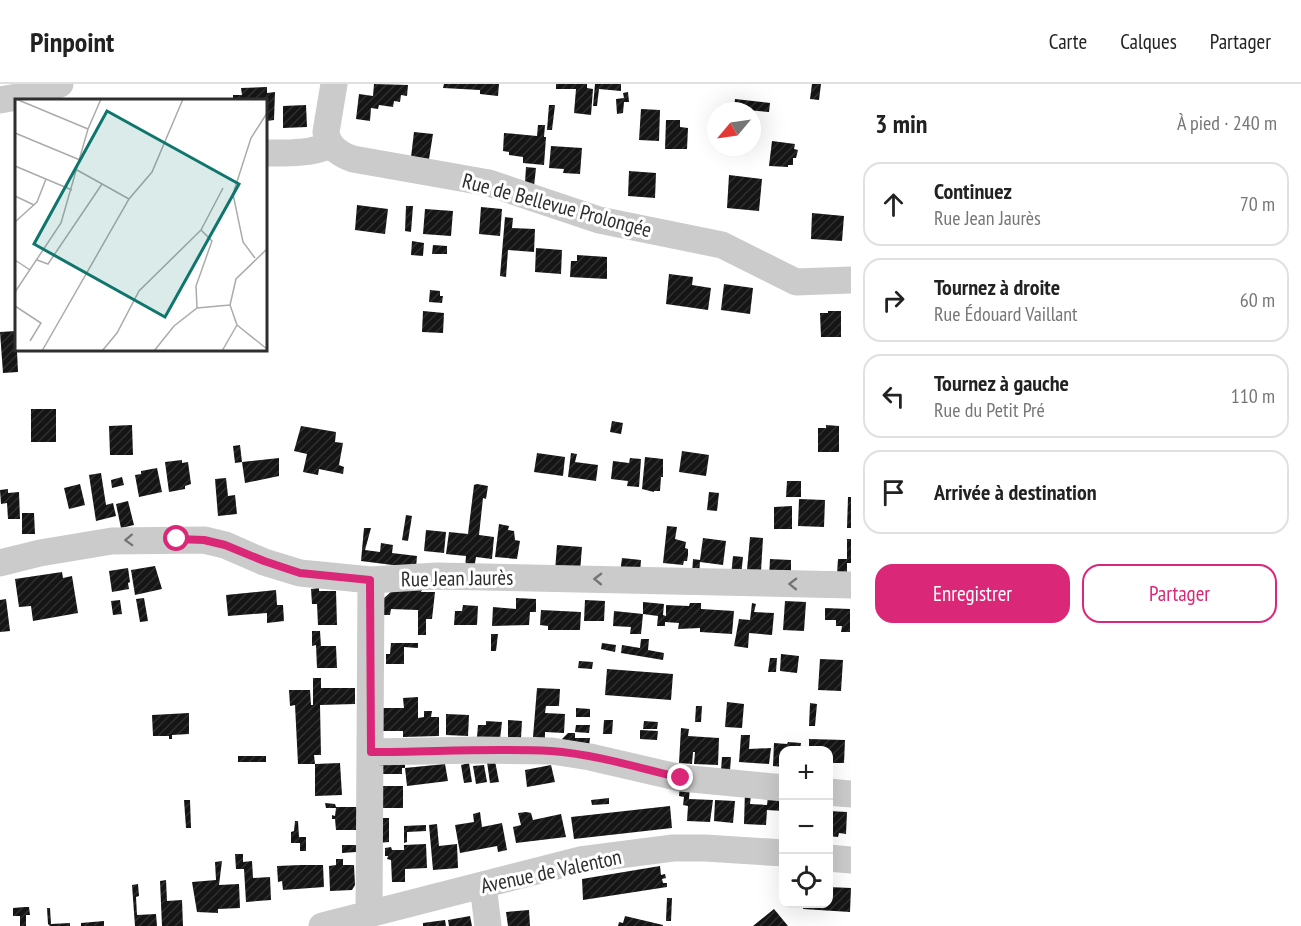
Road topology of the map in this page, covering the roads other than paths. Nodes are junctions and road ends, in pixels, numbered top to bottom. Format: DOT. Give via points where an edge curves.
graph roads {
  1 [pos="60,84"];
  2 [pos="334,84"];
  3 [pos="0,100"];
  4 [pos="331,145"];
  5 [pos="267,153"];
  6 [pos="851,280"];
  7 [pos="0,563"];
  8 [pos="370,580"];
  9 [pos="851,585"];
  10 [pos="371,752"];
  11 [pos="779,788"];
  12 [pos="833,792"];
  13 [pos="851,794"];
  14 [pos="779,853"];
  15 [pos="833,858"];
  16 [pos="851,860"];
  17 [pos="483,885"];
  18 [pos="369,914"];
  19 [pos="322,926"];
  20 [pos="488,926"];
  1 -- 3 [label="street" via="35,94"];
  2 -- 4 [label="street" via="326,132"];
  4 -- 5 [label="street" via="308,152"];
  4 -- 6 [label="street, Rue de Bellevue Prolongée" via="353,159 489,183 598,220 722,245 796,282"];
  8 -- 7 [label="street, Rue Jean Jaurès, one-way" via="300,573 204,540 112,541"];
  9 -- 8 [label="street, Rue Jean Jaurès, one-way" via="437,576"];
  8 -- 10 [label="street"];
  10 -- 11 [label="street" via="552,751 681,778"];
  10 -- 18 [label="street"];
  12 -- 13 [label="street"];
  14 -- 17 [label="street, Avenue de Valenton" via="673,848 580,860"];
  15 -- 16 [label="street"];
  17 -- 18 [label="street, Avenue de Valenton"];
  17 -- 20 [label="street"];
  18 -- 19 [label="street, Avenue de Valenton"];
}
